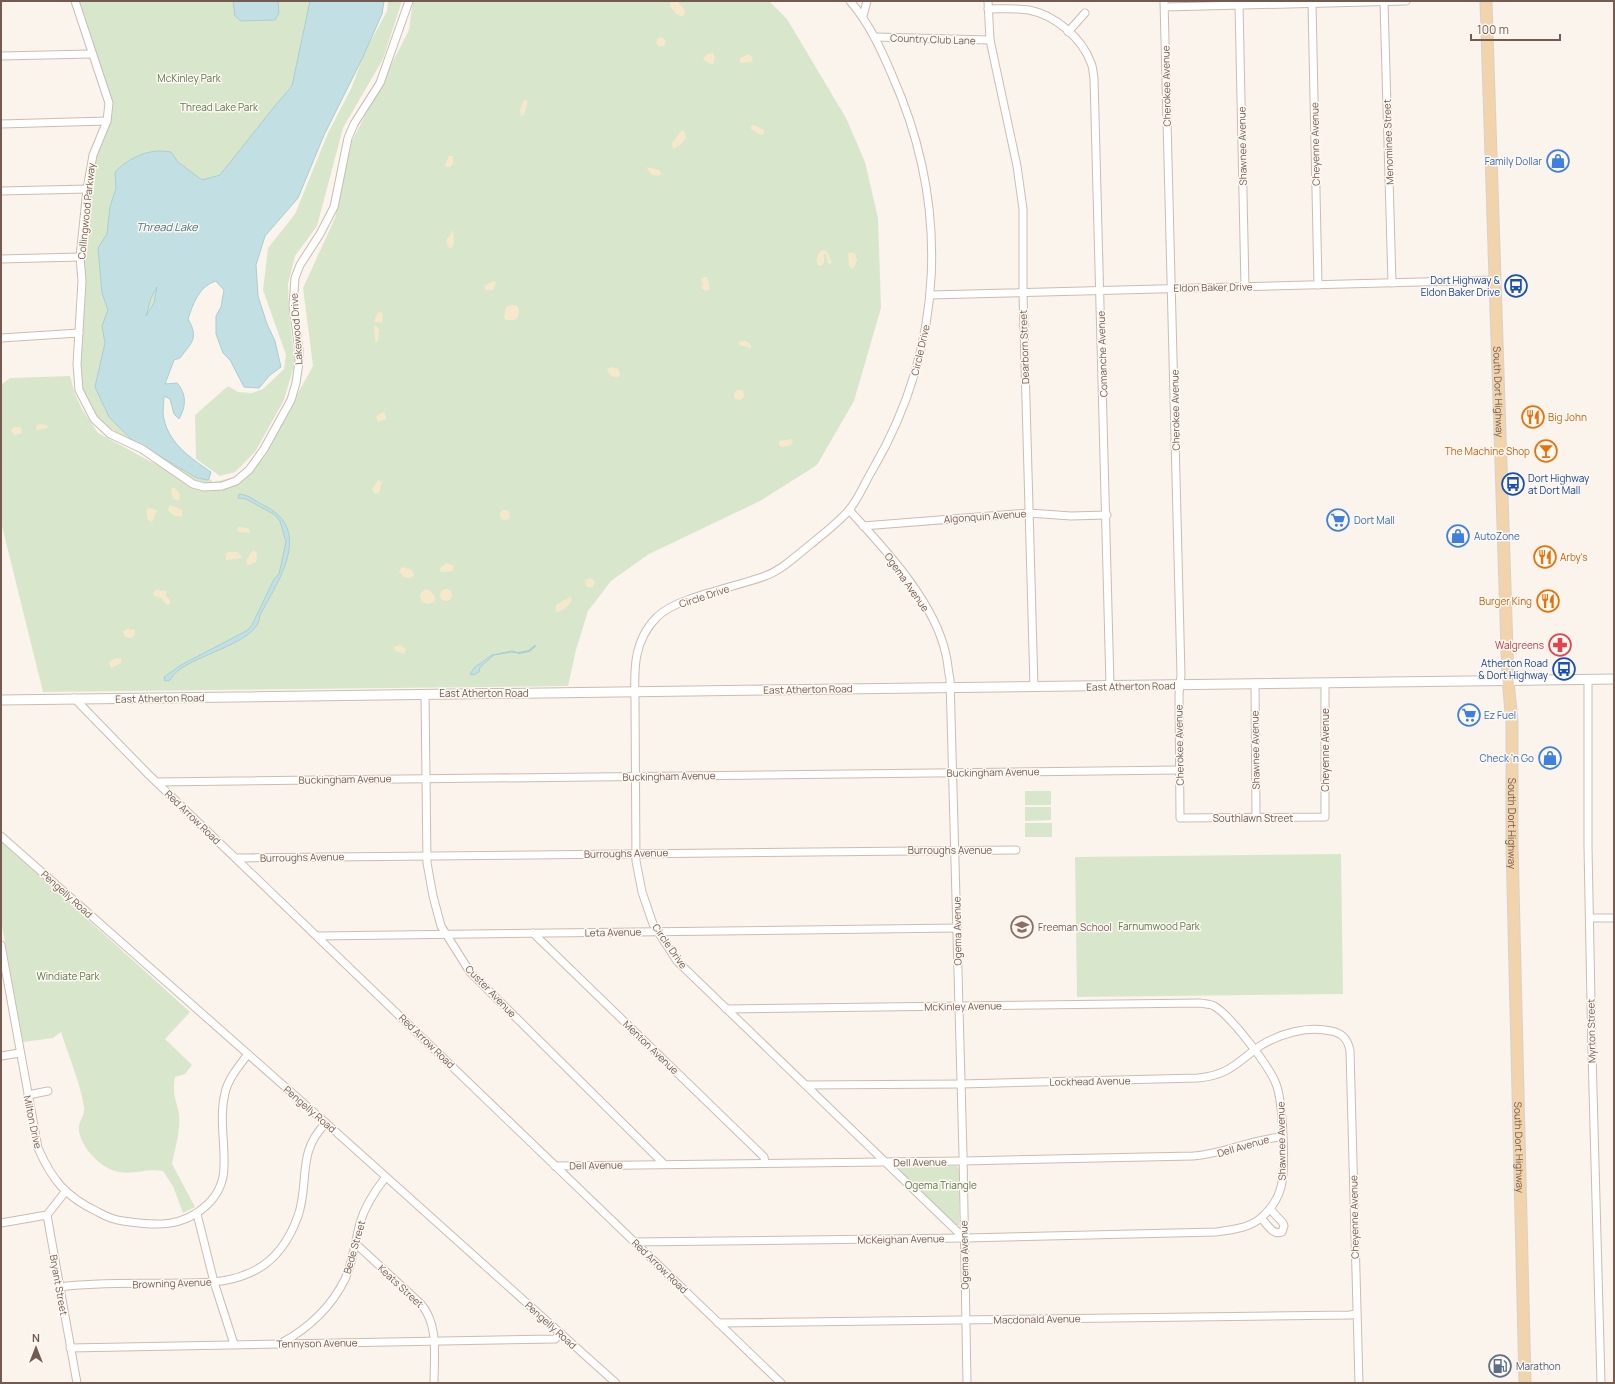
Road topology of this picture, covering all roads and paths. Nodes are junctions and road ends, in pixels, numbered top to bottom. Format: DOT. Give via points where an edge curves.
graph roads {
  1 [pos="75,1"];
  2 [pos="409,1"];
  3 [pos="850,1"];
  4 [pos="867,1"];
  5 [pos="988,1"];
  6 [pos="1406,1"];
  7 [pos="1486,1"];
  8 [pos="1384,2"];
  9 [pos="1312,3"];
  10 [pos="1164,4"];
  11 [pos="1238,5"];
  12 [pos="988,9"];
  13 [pos="1085,13"];
  14 [pos="863,16"];
  15 [pos="1068,32"];
  16 [pos="875,37"];
  17 [pos="990,40"];
  18 [pos="91,54"];
  19 [pos="1,56"];
  20 [pos="107,121"];
  21 [pos="1,124"];
  22 [pos="87,189"];
  23 [pos="1,191"];
  24 [pos="80,257"];
  25 [pos="1,259"];
  26 [pos="1495,280"];
  27 [pos="1392,283"];
  28 [pos="1318,285"];
  29 [pos="1245,287"];
  30 [pos="1172,288"];
  31 [pos="1100,291"];
  32 [pos="1023,293"];
  33 [pos="930,294"];
  34 [pos="79,333"];
  35 [pos="1,338"];
  36 [pos="849,510"];
  37 [pos="1029,512"];
  38 [pos="1107,515"];
  39 [pos="863,526"];
  40 [pos="1588,679"];
  41 [pos="1614,679"];
  42 [pos="1508,680"];
  43 [pos="1325,683"];
  44 [pos="1255,684"];
  45 [pos="1180,685"];
  46 [pos="1110,686"];
  47 [pos="950,687"];
  48 [pos="1034,687"];
  49 [pos="635,692"];
  50 [pos="425,694"];
  51 [pos="74,698"];
  52 [pos="1,700"];
  53 [pos="1179,770"];
  54 [pos="953,772"];
  55 [pos="635,776"];
  56 [pos="425,778"];
  57 [pos="158,782"];
  58 [pos="1256,817"];
  59 [pos="1325,817"];
  60 [pos="1180,818"];
  61 [pos="1,836"];
  62 [pos="955,850"];
  63 [pos="1016,850"];
  64 [pos="636,853"];
  65 [pos="427,856"];
  66 [pos="236,858"];
  67 [pos="1590,918"];
  68 [pos="1614,918"];
  69 [pos="957,928"];
  70 [pos="658,932"];
  71 [pos="533,933"];
  72 [pos="445,934"];
  73 [pos="318,936"];
  74 [pos="1,945"];
  75 [pos="1200,1003"];
  76 [pos="959,1006"];
  77 [pos="726,1009"];
  78 [pos="1255,1050"];
  79 [pos="1350,1051"];
  80 [pos="20,1053"];
  81 [pos="248,1054"];
  82 [pos="1,1056"];
  83 [pos="961,1084"];
  84 [pos="806,1085"];
  85 [pos="48,1091"];
  86 [pos="28,1096"];
  87 [pos="326,1123"];
  88 [pos="1282,1137"];
  89 [pos="963,1161"];
  90 [pos="885,1162"];
  91 [pos="766,1163"];
  92 [pos="664,1164"];
  93 [pos="555,1166"];
  94 [pos="385,1178"];
  95 [pos="66,1192"];
  96 [pos="197,1214"];
  97 [pos="1266,1214"];
  98 [pos="47,1215"];
  99 [pos="1,1223"];
  100 [pos="964,1238"];
  101 [pos="634,1242"];
  102 [pos="356,1244"];
  103 [pos="214,1282"];
  104 [pos="60,1287"];
  105 [pos="1356,1314"];
  106 [pos="966,1320"];
  107 [pos="718,1323"];
  108 [pos="560,1333"];
  109 [pos="433,1341"];
  110 [pos="281,1343"];
  111 [pos="234,1344"];
  112 [pos="70,1348"];
  113 [pos="77,1383"];
  114 [pos="434,1383"];
  115 [pos="616,1383"];
  116 [pos="781,1383"];
  117 [pos="967,1383"];
  118 [pos="1359,1383"];
  119 [pos="1525,1383"];
  120 [pos="1601,1383"];
  1 -- 18 [label="street, Collingwood Parkway"];
  2 -- 34 [label="street, Lakewood Drive" via="380,82 348,138 334,207 297,272 292,306 299,350 296,383 291,400 249,470 236,481 222,486 204,487 193,484 142,449 110,434 94,419 79,390"];
  3 -- 14 [label="street, Circle Drive"];
  4 -- 14 [label="street"];
  5 -- 12 [label="street, Dearborn Street"];
  6 -- 8 [label="street"];
  7 -- 26 [label="main road, South Dort Highway"];
  8 -- 9 [label="street"];
  8 -- 27 [label="street, Menominee Street"];
  9 -- 11 [label="street"];
  9 -- 28 [label="street, Cheyenne Avenue"];
  10 -- 11 [label="street"];
  10 -- 30 [label="street, Cherokee Avenue"];
  11 -- 29 [label="street, Shawnee Avenue"];
  12 -- 15 [label="street, Comanche Avenue" via="1030,10 1054,20"];
  12 -- 17 [label="street, Dearborn Street"];
  13 -- 15 [label="street"];
  14 -- 16 [label="street, Circle Drive"];
  15 -- 31 [label="street, Comanche Avenue" via="1092,63 1094,78"];
  16 -- 17 [label="street, Country Club Lane"];
  16 -- 33 [label="street, Circle Drive" via="909,116 924,170 931,226"];
  17 -- 32 [label="street, Dearborn Street" via="1017,166 1023,209"];
  18 -- 19 [label="street"];
  18 -- 20 [label="street, Collingwood Parkway" via="109,103"];
  20 -- 21 [label="street"];
  20 -- 22 [label="street, Collingwood Parkway" via="92,155"];
  22 -- 23 [label="street"];
  22 -- 24 [label="street, Collingwood Parkway"];
  24 -- 25 [label="street"];
  24 -- 34 [label="street, Collingwood Parkway" via="82,281"];
  26 -- 27 [label="street, Eldon Baker Drive"];
  26 -- 42 [label="main road, South Dort Highway"];
  27 -- 28 [label="street, Eldon Baker Drive"];
  28 -- 29 [label="street, Eldon Baker Drive"];
  29 -- 30 [label="street, Eldon Baker Drive"];
  30 -- 31 [label="street, Eldon Baker Drive"];
  30 -- 45 [label="street, Cherokee Avenue"];
  31 -- 32 [label="street, Eldon Baker Drive"];
  31 -- 38 [label="street, Comanche Avenue"];
  32 -- 33 [label="street, Eldon Baker Drive"];
  32 -- 37 [label="street, Dearborn Street"];
  33 -- 36 [label="street, Circle Drive" via="923,342 907,396 882,452"];
  34 -- 35 [label="street"];
  36 -- 39 [label="street, Ogema Avenue"];
  36 -- 49 [label="street, Circle Drive" via="789,562 768,575 736,587 701,595 671,607 659,615 646,628 638,645 633,682"];
  37 -- 38 [label="street, Algonquin Avenue" via="1071,516"];
  37 -- 39 [label="street, Algonquin Avenue"];
  37 -- 48 [label="street, Dearborn Street"];
  38 -- 46 [label="street, Comanche Avenue"];
  39 -- 47 [label="street, Ogema Avenue" via="893,560 928,611 946,654"];
  40 -- 41 [label="street, East Atherton Road"];
  40 -- 42 [label="street, East Atherton Road"];
  40 -- 67 [label="street, Myrton Street"];
  42 -- 43 [label="street, East Atherton Road"];
  42 -- 119 [label="main road, South Dort Highway" via="1512,722 1512,844"];
  43 -- 44 [label="street, East Atherton Road"];
  43 -- 59 [label="street, Cheyenne Avenue"];
  44 -- 45 [label="street, East Atherton Road"];
  44 -- 58 [label="street, Shawnee Avenue"];
  45 -- 46 [label="street, East Atherton Road"];
  45 -- 53 [label="street, Cherokee Avenue"];
  46 -- 48 [label="street, East Atherton Road"];
  47 -- 48 [label="street, East Atherton Road"];
  47 -- 49 [label="street, East Atherton Road"];
  47 -- 54 [label="street, Ogema Avenue"];
  49 -- 50 [label="street, East Atherton Road"];
  49 -- 55 [label="street, Circle Drive"];
  50 -- 51 [label="street, East Atherton Road"];
  50 -- 56 [label="street, Custer Avenue"];
  51 -- 52 [label="street, East Atherton Road"];
  51 -- 57 [label="street, Red Arrow Road"];
  53 -- 54 [label="street, Buckingham Avenue"];
  53 -- 60 [label="street, Cherokee Avenue"];
  54 -- 55 [label="street, Buckingham Avenue"];
  54 -- 62 [label="street, Ogema Avenue"];
  55 -- 56 [label="street, Buckingham Avenue"];
  55 -- 64 [label="street, Circle Drive"];
  56 -- 57 [label="street, Buckingham Avenue"];
  56 -- 65 [label="street, Custer Avenue"];
  57 -- 66 [label="street, Red Arrow Road"];
  58 -- 59 [label="street, Southlawn Street"];
  58 -- 60 [label="street, Southlawn Street"];
  61 -- 81 [label="street, Pengelly Road"];
  62 -- 63 [label="street, Burroughs Avenue"];
  62 -- 64 [label="street, Burroughs Avenue"];
  62 -- 69 [label="street, Ogema Avenue"];
  64 -- 65 [label="street, Burroughs Avenue"];
  64 -- 70 [label="street, Circle Drive" via="642,892"];
  65 -- 66 [label="street, Burroughs Avenue"];
  65 -- 72 [label="street, Custer Avenue" via="433,896"];
  66 -- 73 [label="street, Red Arrow Road"];
  67 -- 68 [label="street"];
  67 -- 120 [label="street, Myrton Street"];
  69 -- 70 [label="street, Leta Avenue"];
  69 -- 76 [label="street, Ogema Avenue"];
  70 -- 71 [label="street, Leta Avenue"];
  70 -- 77 [label="street, Circle Drive" via="677,961"];
  71 -- 72 [label="street, Leta Avenue"];
  71 -- 91 [label="street, Menton Avenue" via="764,1157"];
  72 -- 73 [label="street, Leta Avenue"];
  72 -- 92 [label="street, Custer Avenue" via="470,972"];
  73 -- 93 [label="street, Red Arrow Road"];
  74 -- 80 [label="street, Milton Drive"];
  75 -- 76 [label="street, McKinley Avenue"];
  75 -- 78 [label="street, Shawnee Avenue" via="1213,1005 1222,1012"];
  76 -- 77 [label="street, McKinley Avenue"];
  76 -- 83 [label="street, Ogema Avenue"];
  77 -- 84 [label="street, Circle Drive"];
  78 -- 79 [label="street, Lockhead Avenue" via="1284,1035 1302,1030 1323,1029 1342,1035 1349,1044"];
  78 -- 83 [label="street, Lockhead Avenue" via="1226,1071 1198,1078"];
  78 -- 88 [label="street, Shawnee Avenue" via="1276,1083 1282,1104"];
  79 -- 105 [label="street, Cheyenne Avenue"];
  80 -- 82 [label="street"];
  80 -- 86 [label="street, Milton Drive"];
  81 -- 87 [label="street, Pengelly Road"];
  81 -- 96 [label="street, Milton Drive" via="233,1074 225,1091 222,1109 224,1168 220,1186 212,1199"];
  83 -- 84 [label="street, Lockhead Avenue"];
  83 -- 89 [label="street, Ogema Avenue"];
  84 -- 90 [label="street, Circle Drive"];
  85 -- 86 [label="street"];
  86 -- 95 [label="street, Milton Drive" via="38,1148 52,1176"];
  87 -- 94 [label="street, Pengelly Road"];
  87 -- 103 [label="street, Browning Avenue" via="310,1144 299,1214 285,1244 263,1265 247,1274"];
  88 -- 89 [label="street, Dell Avenue" via="1262,1138 1211,1155"];
  88 -- 97 [label="street, Shawnee Avenue" via="1283,1179 1278,1197"];
  89 -- 90 [label="street, Dell Avenue"];
  89 -- 100 [label="street, Ogema Avenue"];
  90 -- 91 [label="street, Dell Avenue"];
  90 -- 100 [label="street, Circle Drive"];
  91 -- 92 [label="street, Dell Avenue"];
  92 -- 93 [label="street, Dell Avenue"];
  93 -- 101 [label="street, Red Arrow Road"];
  94 -- 102 [label="street, Bede Street" via="365,1209"];
  94 -- 108 [label="street, Pengelly Road"];
  95 -- 96 [label="street, Milton Drive" via="84,1205 120,1221 165,1224 182,1221"];
  95 -- 98 [label="street"];
  96 -- 103 [label="street"];
  97 -- 100 [label="street, McKeighan Avenue" via="1251,1224 1216,1232"];
  98 -- 99 [label="street"];
  98 -- 104 [label="street, Bryant Street"];
  100 -- 101 [label="street, McKeighan Avenue"];
  100 -- 106 [label="street, Ogema Avenue"];
  101 -- 107 [label="street, Red Arrow Road"];
  102 -- 109 [label="street, Keats Street" via="422,1304 432,1322"];
  102 -- 110 [label="street, Bede Street" via="345,1279 332,1300 298,1334"];
  103 -- 104 [label="street, Browning Avenue"];
  103 -- 111 [label="street"];
  104 -- 112 [label="street, Bryant Street"];
  105 -- 106 [label="street, Macdonald Avenue"];
  105 -- 118 [label="street, Cheyenne Avenue"];
  106 -- 107 [label="street, Macdonald Avenue"];
  106 -- 117 [label="street, Ogema Avenue"];
  107 -- 116 [label="street, Red Arrow Road"];
  108 -- 109 [label="street, Tennyson Avenue" via="555,1339"];
  108 -- 115 [label="street, Pengelly Road"];
  109 -- 110 [label="street, Tennyson Avenue"];
  109 -- 114 [label="street, Keats Street"];
  110 -- 111 [label="street, Tennyson Avenue"];
  111 -- 112 [label="street, Tennyson Avenue"];
  112 -- 113 [label="street, Bryant Street"];
}
